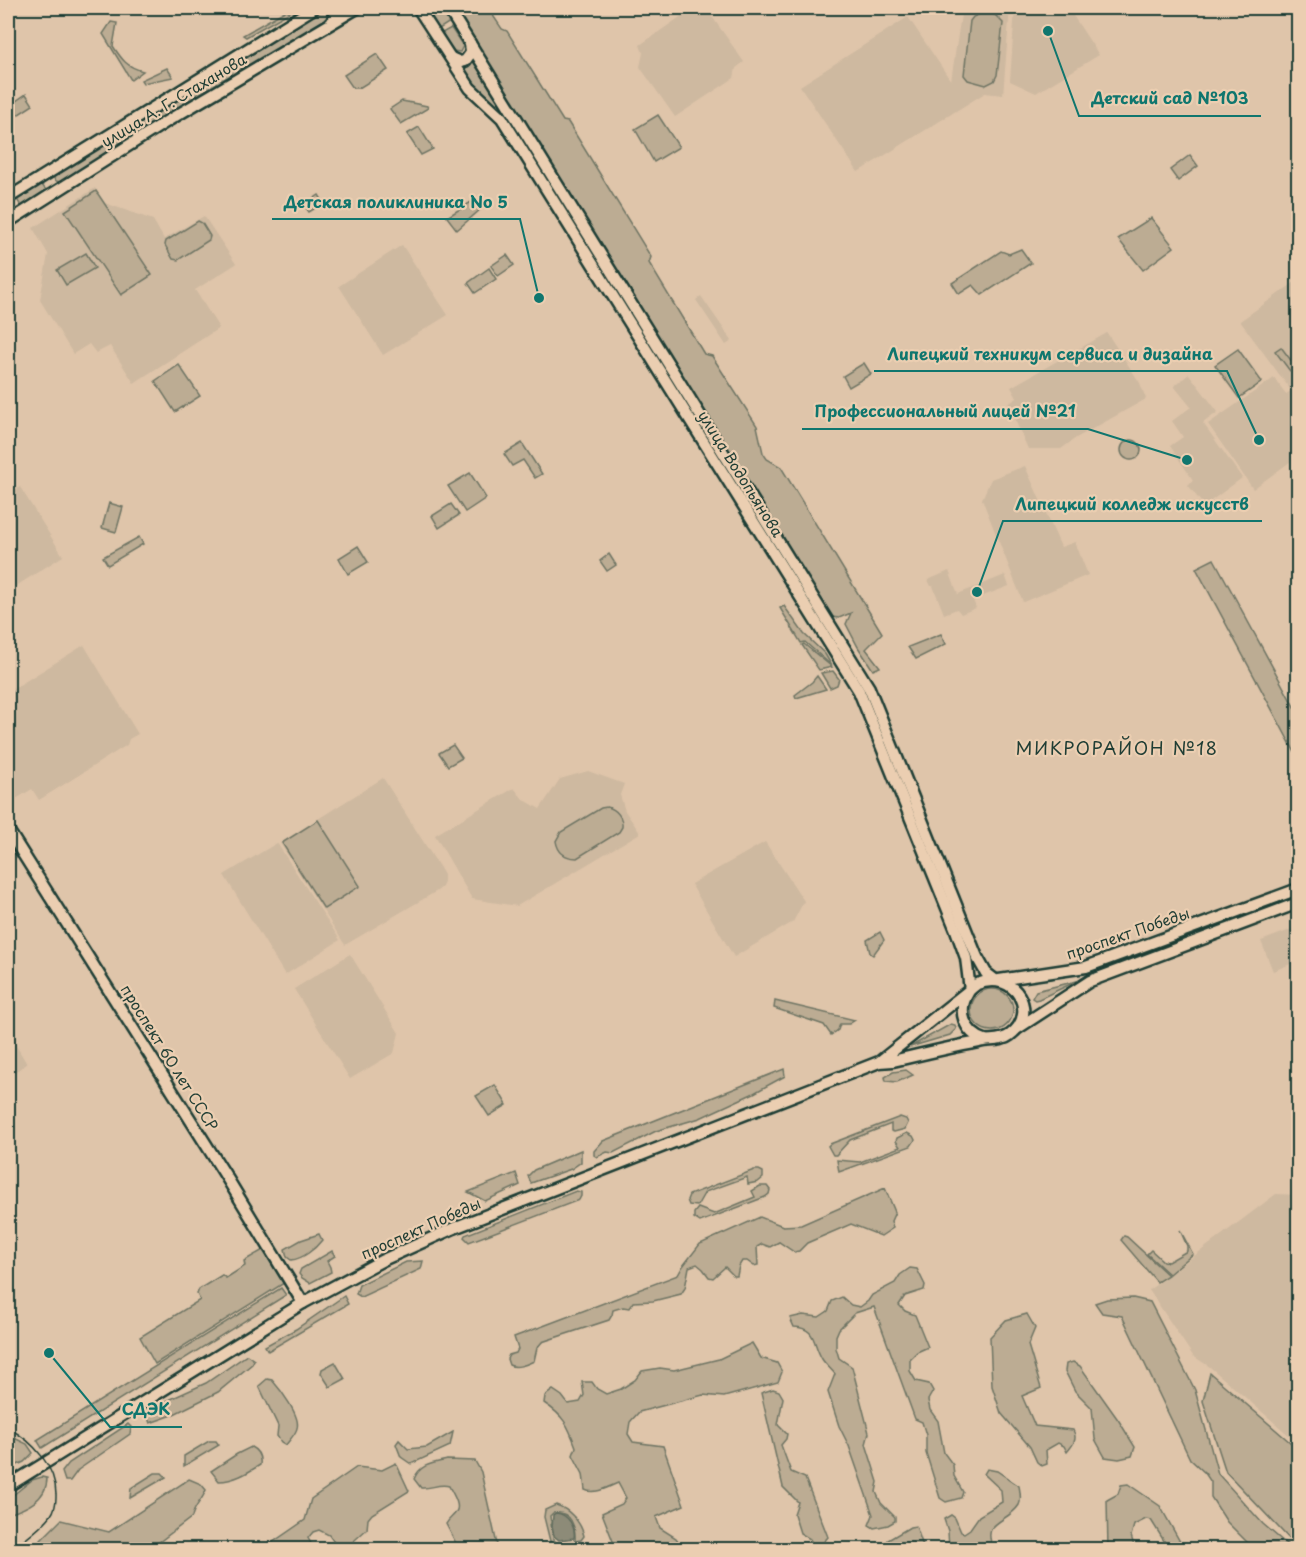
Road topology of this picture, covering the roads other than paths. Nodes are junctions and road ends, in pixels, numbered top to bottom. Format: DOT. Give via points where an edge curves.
graph roads {
  1 [pos="314,8"];
  2 [pos="332,8"];
  3 [pos="357,8"];
  4 [pos="418,8"];
  5 [pos="448,8"];
  6 [pos="332,22"];
  7 [pos="470,43"];
  8 [pos="451,57"];
  9 [pos="58,166"];
  10 [pos="68,183"];
  11 [pos="8,198"];
  12 [pos="8,222"];
  13 [pos="8,830"];
  14 [pos="1299,889"];
  15 [pos="1266,901"];
  16 [pos="1299,903"];
  17 [pos="1271,913"];
  18 [pos="995,980"];
  19 [pos="970,990"];
  20 [pos="1018,1028"];
  21 [pos="986,1040"];
  22 [pos="879,1062"];
  23 [pos="303,1303"];
  24 [pos="8,1486"];
  1 -- 9 [label="main road, улица А. Г. Стаханова"];
  2 -- 6 [label="main road"];
  3 -- 6 [label="main road, улица А. Г. Стаханова"];
  4 -- 8 [label="main road, улица Водопьянова"];
  5 -- 7 [label="main road, улица Водопьянова"];
  6 -- 10 [label="main road, улица А. Г. Стаханова"];
  7 -- 8 [label="main road" via="471,53 465,61"];
  7 -- 18 [label="main road, улица Водопьянова" via="869,688 977,957"];
  8 -- 19 [label="main road, улица Водопьянова" via="470,88 501,118 859,691 956,930 966,958"];
  9 -- 10 [label="main road" via="51,181 58,186"];
  9 -- 11 [label="main road, улица А. Г. Стаханова"];
  10 -- 12 [label="main road, улица А. Г. Стаханова"];
  13 -- 23 [label="main road, проспект 60 лет СССР"];
  14 -- 15 [label="main road, проспект Победы"];
  15 -- 17 [label="main road"];
  15 -- 18 [label="main road, проспект Победы" via="1086,967"];
  16 -- 17 [label="main road, проспект Победы"];
  17 -- 20 [label="main road, проспект Победы" via="1090,981"];
  18 -- 19 [label="main road"];
  18 -- 20 [label="main road" via="1011,986 1020,997 1023,1008"];
  19 -- 21 [label="main road" via="963,1005 964,1021 975,1036"];
  19 -- 22 [label="main road"];
  20 -- 21 [label="main road" via="1004,1039"];
  21 -- 22 [label="main road"];
  22 -- 23 [label="main road, проспект Победы" via="454,1228"];
  23 -- 24 [label="main road, проспект Победы"];
}
